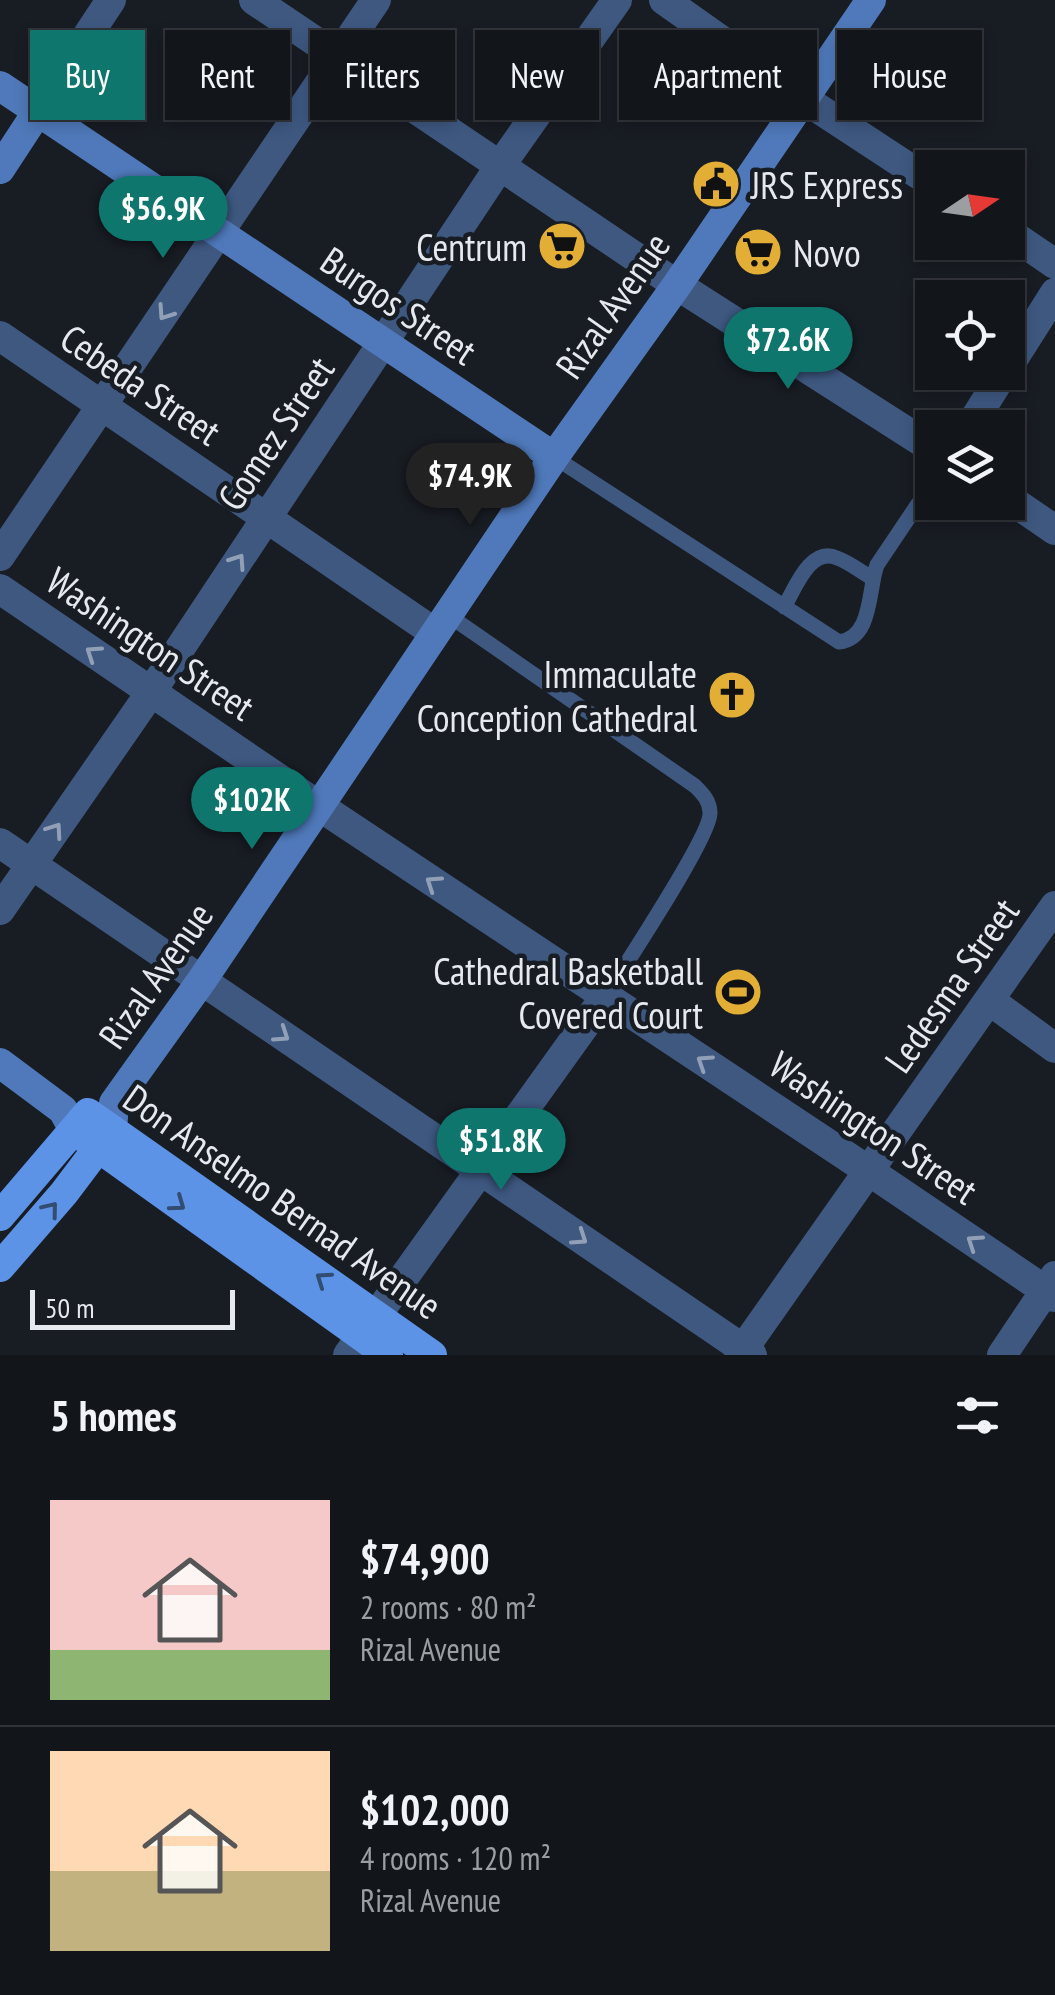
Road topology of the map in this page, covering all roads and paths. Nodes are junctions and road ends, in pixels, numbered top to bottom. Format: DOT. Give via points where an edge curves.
graph roads {
  1 [pos="111,0"];
  2 [pos="254,0"];
  3 [pos="376,0"];
  4 [pos="617,0"];
  5 [pos="664,0"];
  6 [pos="871,0"];
  7 [pos="91,30"];
  8 [pos="356,30"];
  9 [pos="706,30"];
  10 [pos="310,37"];
  11 [pos="817,80"];
  12 [pos="0,86"];
  13 [pos="310,98"];
  14 [pos="30,107"];
  15 [pos="817,108"];
  16 [pos="33,120"];
  17 [pos="50,120"];
  18 [pos="432,120"];
  19 [pos="790,120"];
  20 [pos="500,166"];
  21 [pos="0,170"];
  22 [pos="915,172"];
  23 [pos="219,233"];
  24 [pos="1025,244"];
  25 [pos="1055,264"];
  26 [pos="676,285"];
  27 [pos="1055,293"];
  28 [pos="0,336"];
  29 [pos="1025,340"];
  30 [pos="383,342"];
  31 [pos="102,406"];
  32 [pos="915,437"];
  33 [pos="554,457"];
  34 [pos="915,508"];
  35 [pos="1025,510"];
  36 [pos="266,518"];
  37 [pos="1055,530"];
  38 [pos="0,556"];
  39 [pos="872,578"];
  40 [pos="0,589"];
  41 [pos="784,607"];
  42 [pos="442,624"];
  43 [pos="150,692"];
  44 [pos="318,806"];
  45 [pos="0,842"];
  46 [pos="32,864"];
  47 [pos="1055,906"];
  48 [pos="0,910"];
  49 [pos="202,980"];
  50 [pos="605,997"];
  51 [pos="989,1000"];
  52 [pos="1055,1048"];
  53 [pos="0,1063"];
  54 [pos="92,1122"];
  55 [pos="480,1170"];
  56 [pos="870,1171"];
  57 [pos="0,1216"];
  58 [pos="0,1268"];
  59 [pos="1052,1288"];
  60 [pos="362,1336"];
  61 [pos="744,1353"];
  62 [pos="388,1355"];
  63 [pos="432,1355"];
  64 [pos="1002,1355"];
  1 -- 7 [label="street"];
  2 -- 10 [label="street"];
  3 -- 8 [label="street"];
  4 -- 20 [label="street, Gomez Street"];
  5 -- 9 [label="street"];
  6 -- 11 [label="main road, Rizal Avenue"];
  12 -- 14 [label="main road, Burgos Street"];
  13 -- 23 [label="street"];
  15 -- 22 [label="street"];
  16 -- 21 [label="main road"];
  17 -- 23 [label="main road, Burgos Street"];
  18 -- 20 [label="street"];
  19 -- 26 [label="main road, Rizal Avenue"];
  20 -- 26 [label="street"];
  20 -- 30 [label="street, Gomez Street"];
  23 -- 30 [label="main road, Burgos Street"];
  23 -- 31 [label="street, one-way"];
  24 -- 25 [label="street"];
  26 -- 32 [label="street"];
  26 -- 33 [label="main road, Rizal Avenue"];
  27 -- 29 [label="street"];
  28 -- 31 [label="street, Cebeda Street"];
  30 -- 33 [label="main road, Burgos Street"];
  30 -- 36 [label="street, Gomez Street"];
  31 -- 36 [label="street, Cebeda Street"];
  31 -- 38 [label="street"];
  33 -- 41 [label="lane"];
  33 -- 42 [label="main road, Rizal Avenue"];
  34 -- 39 [label="lane"];
  35 -- 37 [label="street"];
  36 -- 42 [label="street, Cebeda Street"];
  43 -- 36 [label="street, Gomez Street, one-way"];
  39 -- 41 [label="lane" via="837,557 818,557"];
  39 -- 41 [label="lane" via="865,619 846,642"];
  43 -- 40 [label="street, Washington Street, one-way"];
  42 -- 44 [label="main road, Rizal Avenue"];
  42 -- 50 [label="lane" via="706,798 709,823 696,849"];
  43 -- 44 [label="street, Washington Street"];
  46 -- 43 [label="street, Gomez Street, one-way"];
  44 -- 49 [label="main road, Rizal Avenue"];
  50 -- 44 [label="street, Washington Street, one-way"];
  45 -- 46 [label="street"];
  46 -- 48 [label="street, Gomez Street"];
  46 -- 49 [label="street"];
  47 -- 51 [label="street, Ledesma Street"];
  49 -- 54 [label="main road, Rizal Avenue"];
  49 -- 55 [label="street, one-way"];
  50 -- 55 [label="street"];
  56 -- 50 [label="street, Washington Street, one-way"];
  51 -- 52 [label="street"];
  51 -- 56 [label="street, Ledesma Street"];
  53 -- 54 [label="main road"];
  54 -- 57 [label="main road"];
  58 -- 54 [label="main road, one-way" via="45,1216"];
  54 -- 60 [label="main road, Don Anselmo Bernad Avenue"];
  55 -- 60 [label="street"];
  55 -- 61 [label="street, one-way"];
  59 -- 56 [label="street, Washington Street, one-way"];
  56 -- 61 [label="street, Ledesma Street"];
  59 -- 64 [label="street"];
  60 -- 62 [label="main road, Don Anselmo Bernad Avenue"];
  60 -- 63 [label="main road, Don Anselmo Bernad Avenue"];
}
